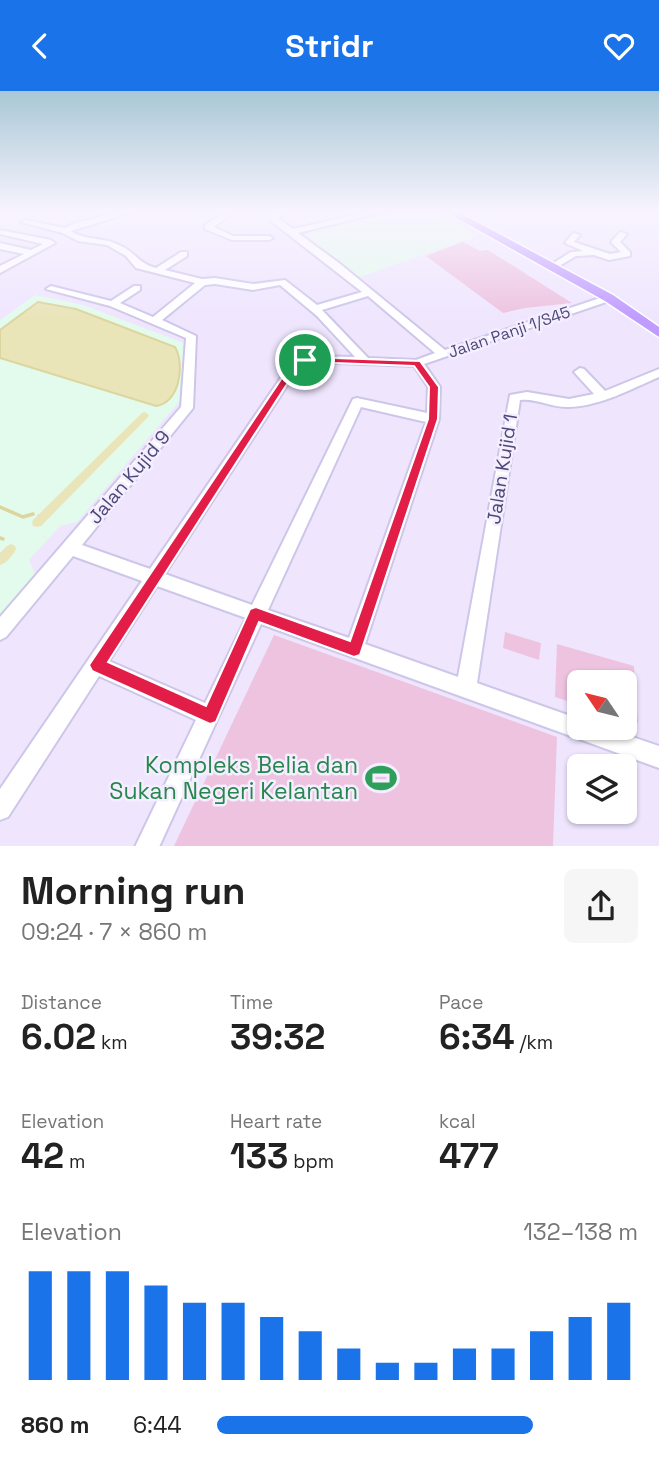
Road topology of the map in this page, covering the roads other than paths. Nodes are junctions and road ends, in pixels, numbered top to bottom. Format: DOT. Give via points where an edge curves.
graph roads {
  1 [pos="5,247"];
  2 [pos="43,247"];
  3 [pos="118,247"];
  4 [pos="310,247"];
  5 [pos="515,247"];
  6 [pos="581,247"];
  7 [pos="620,247"];
  8 [pos="595,252"];
  9 [pos="31,253"];
  10 [pos="184,254"];
  11 [pos="551,267"];
  12 [pos="159,270"];
  13 [pos="0,271"];
  14 [pos="202,282"];
  15 [pos="137,288"];
  16 [pos="51,289"];
  17 [pos="369,293"];
  18 [pos="609,298"];
  19 [pos="113,304"];
  20 [pos="316,309"];
  21 [pos="156,320"];
  22 [pos="659,333"];
  23 [pos="443,354"];
  24 [pos="366,362"];
  25 [pos="416,363"];
  26 [pos="580,372"];
  27 [pos="659,373"];
  28 [pos="602,395"];
  29 [pos="433,419"];
  30 [pos="70,548"];
  31 [pos="157,577"];
  32 [pos="256,614"];
  33 [pos="0,631"];
  34 [pos="354,650"];
  35 [pos="97,665"];
  36 [pos="467,689"];
  37 [pos="210,716"];
  38 [pos="659,757"];
  39 [pos="0,809"];
  40 [pos="147,846"];
  1 -- 9 [label="street"];
  2 -- 9 [label="street"];
  3 -- 12 [label="street" via="133,255 138,265"];
  4 -- 17 [label="street"];
  5 -- 11 [label="main road"];
  6 -- 8 [label="street"];
  7 -- 8 [label="street" via="627,254 609,257"];
  8 -- 11 [label="street" via="574,254"];
  9 -- 13 [label="street"];
  10 -- 12 [label="street"];
  11 -- 18 [label="main road"];
  12 -- 14 [label="street"];
  14 -- 20 [label="street" via="253,287 279,281"];
  14 -- 21 [label="street"];
  15 -- 19 [label="street"];
  16 -- 19 [label="street"];
  17 -- 20 [label="street"];
  17 -- 23 [label="street"];
  18 -- 22 [label="main road"];
  18 -- 23 [label="street, Jalan Panji 1/S45"];
  19 -- 21 [label="street"];
  20 -- 24 [label="street"];
  21 -- 30 [label="street, Jalan Kujid 9" via="192,337 187,408"];
  23 -- 25 [label="street, Jalan Panji 1/S45"];
  24 -- 25 [label="street, Jalan Panji 1/S45"];
  24 -- 31 [label="street, Jalan Panji 1/S45" via="310,359 295,365"];
  25 -- 29 [label="street" via="434,387"];
  26 -- 28 [label="street"];
  27 -- 28 [label="street, Jalan Kujid 1"];
  28 -- 36 [label="street, Jalan Kujid 1" via="572,403 522,395 514,398"];
  29 -- 32 [label="street" via="357,402"];
  29 -- 34 [label="street"];
  30 -- 31 [label="street"];
  30 -- 33 [label="street, Jalan Kujid 9"];
  31 -- 32 [label="street"];
  31 -- 35 [label="street, Jalan Panji 1/S45"];
  32 -- 34 [label="street"];
  32 -- 37 [label="street"];
  34 -- 36 [label="street"];
  35 -- 37 [label="street"];
  35 -- 39 [label="street, Jalan Panji 1/S45"];
  36 -- 38 [label="street"];
  37 -- 40 [label="street"];
}
